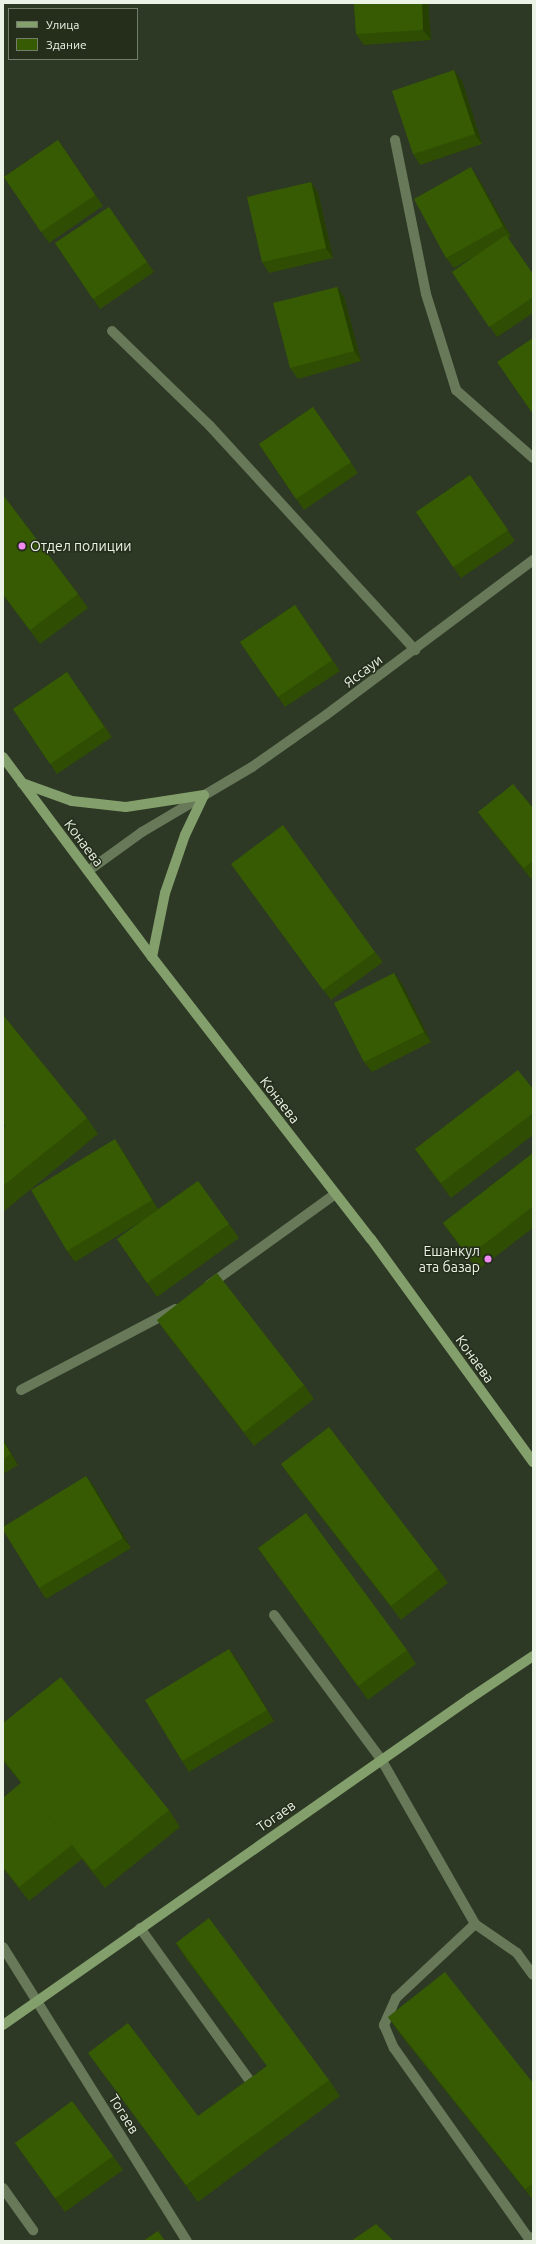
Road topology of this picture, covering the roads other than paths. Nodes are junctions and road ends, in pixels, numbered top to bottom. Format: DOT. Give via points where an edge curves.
graph roads {
  1 [pos="395,140"];
  2 [pos="112,330"];
  3 [pos="533,458"];
  4 [pos="533,560"];
  5 [pos="415,650"];
  6 [pos="3,757"];
  7 [pos="22,783"];
  8 [pos="204,795"];
  9 [pos="88,871"];
  10 [pos="152,957"];
  11 [pos="335,1194"];
  12 [pos="202,1290"];
  13 [pos="183,1303"];
  14 [pos="21,1390"];
  15 [pos="533,1462"];
  16 [pos="274,1615"];
  17 [pos="533,1656"];
  18 [pos="381,1759"];
  19 [pos="475,1924"];
  20 [pos="140,1928"];
  21 [pos="3,1947"];
  22 [pos="533,1975"];
  23 [pos="37,2001"];
  24 [pos="3,2025"];
  25 [pos="252,2084"];
  26 [pos="3,2188"];
  27 [pos="33,2230"];
  28 [pos="533,2238"];
  29 [pos="187,2241"];
  1 -- 3 [label="street" via="426,294 456,390"];
  2 -- 5 [label="street" via="210,426"];
  4 -- 5 [label="street, Яссауи"];
  5 -- 8 [label="street, Яссауи" via="252,767"];
  6 -- 7 [label="main road, Конаева"];
  7 -- 8 [label="main road" via="72,801 126,807"];
  7 -- 9 [label="main road, Конаева"];
  8 -- 9 [label="street, Яссауи" via="142,832"];
  8 -- 10 [label="main road" via="185,835 165,893"];
  9 -- 10 [label="main road, Конаева"];
  10 -- 11 [label="main road, Конаева"];
  11 -- 12 [label="street"];
  11 -- 15 [label="main road, Конаева"];
  13 -- 14 [label="street"];
  16 -- 18 [label="street"];
  17 -- 18 [label="main road, Тогаев"];
  18 -- 19 [label="street"];
  18 -- 20 [label="main road, Тогаев"];
  19 -- 22 [label="street" via="517,1953"];
  19 -- 28 [label="street" via="396,1998 384,2025 394,2048 528,2237"];
  20 -- 23 [label="main road, Тогаев"];
  20 -- 25 [label="street"];
  21 -- 23 [label="street"];
  23 -- 24 [label="main road, Тогаев"];
  23 -- 29 [label="street, Тогаев"];
  26 -- 27 [label="street"];
}
